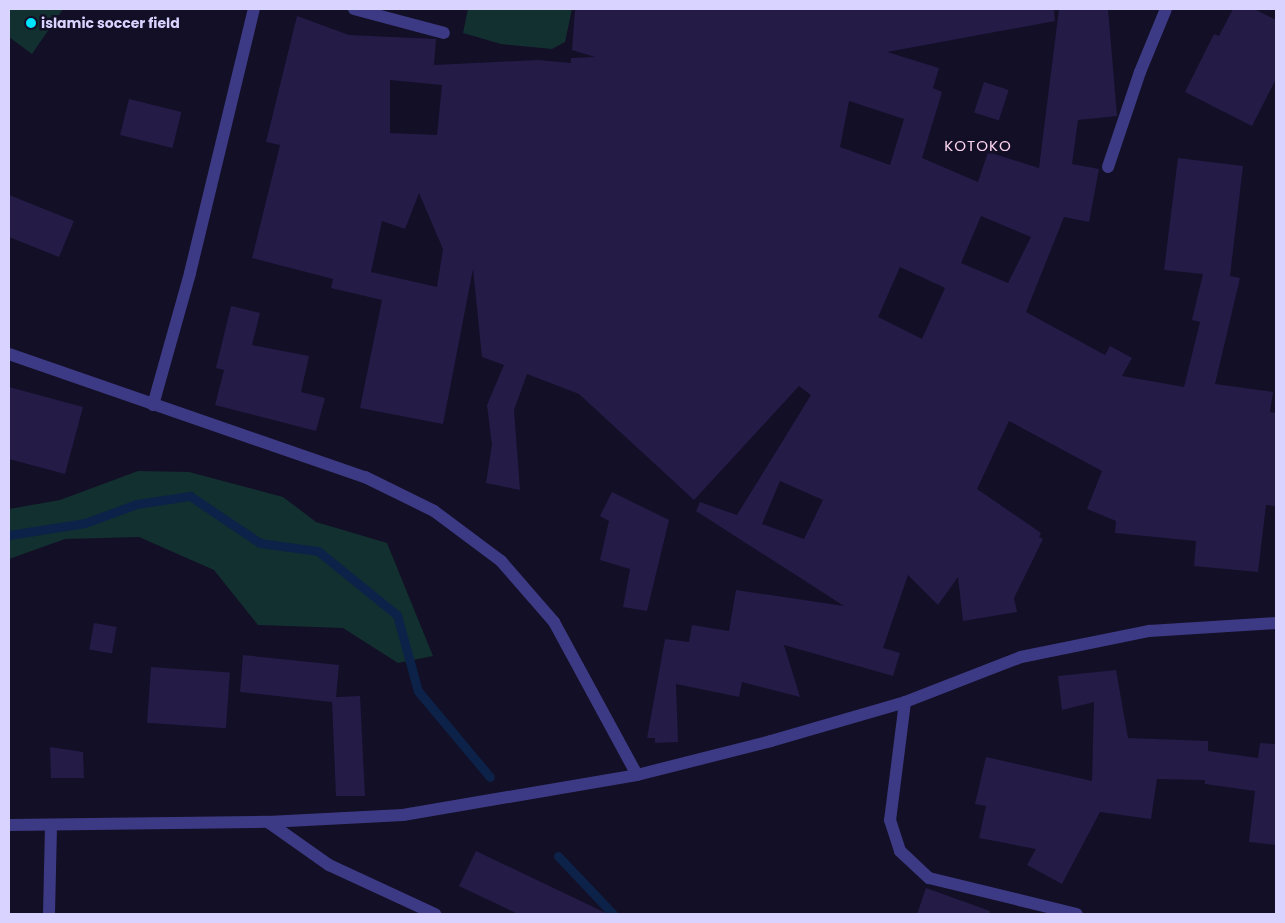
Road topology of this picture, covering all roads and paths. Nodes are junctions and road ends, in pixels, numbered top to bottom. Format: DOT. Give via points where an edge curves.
graph roads {
  1 [pos="254,9"];
  2 [pos="354,9"];
  3 [pos="1166,9"];
  4 [pos="444,33"];
  5 [pos="1108,167"];
  6 [pos="9,354"];
  7 [pos="153,405"];
  8 [pos="1276,623"];
  9 [pos="905,702"];
  10 [pos="637,775"];
  11 [pos="268,822"];
  12 [pos="9,825"];
  13 [pos="51,826"];
  14 [pos="49,914"];
  15 [pos="435,914"];
  16 [pos="1077,914"];
  1 -- 7 [label="street" via="190,273"];
  2 -- 4 [label="street"];
  3 -- 5 [label="street" via="1140,72"];
  6 -- 7 [label="street"];
  7 -- 10 [label="street" via="365,477 434,511 501,561 554,622"];
  8 -- 9 [label="street" via="1149,631 1021,657"];
  9 -- 10 [label="street" via="809,731"];
  9 -- 16 [label="street" via="890,820 900,851 929,878"];
  10 -- 11 [label="street" via="403,815"];
  11 -- 13 [label="street"];
  11 -- 15 [label="street" via="330,865"];
  12 -- 13 [label="street"];
  13 -- 14 [label="street"];
}
